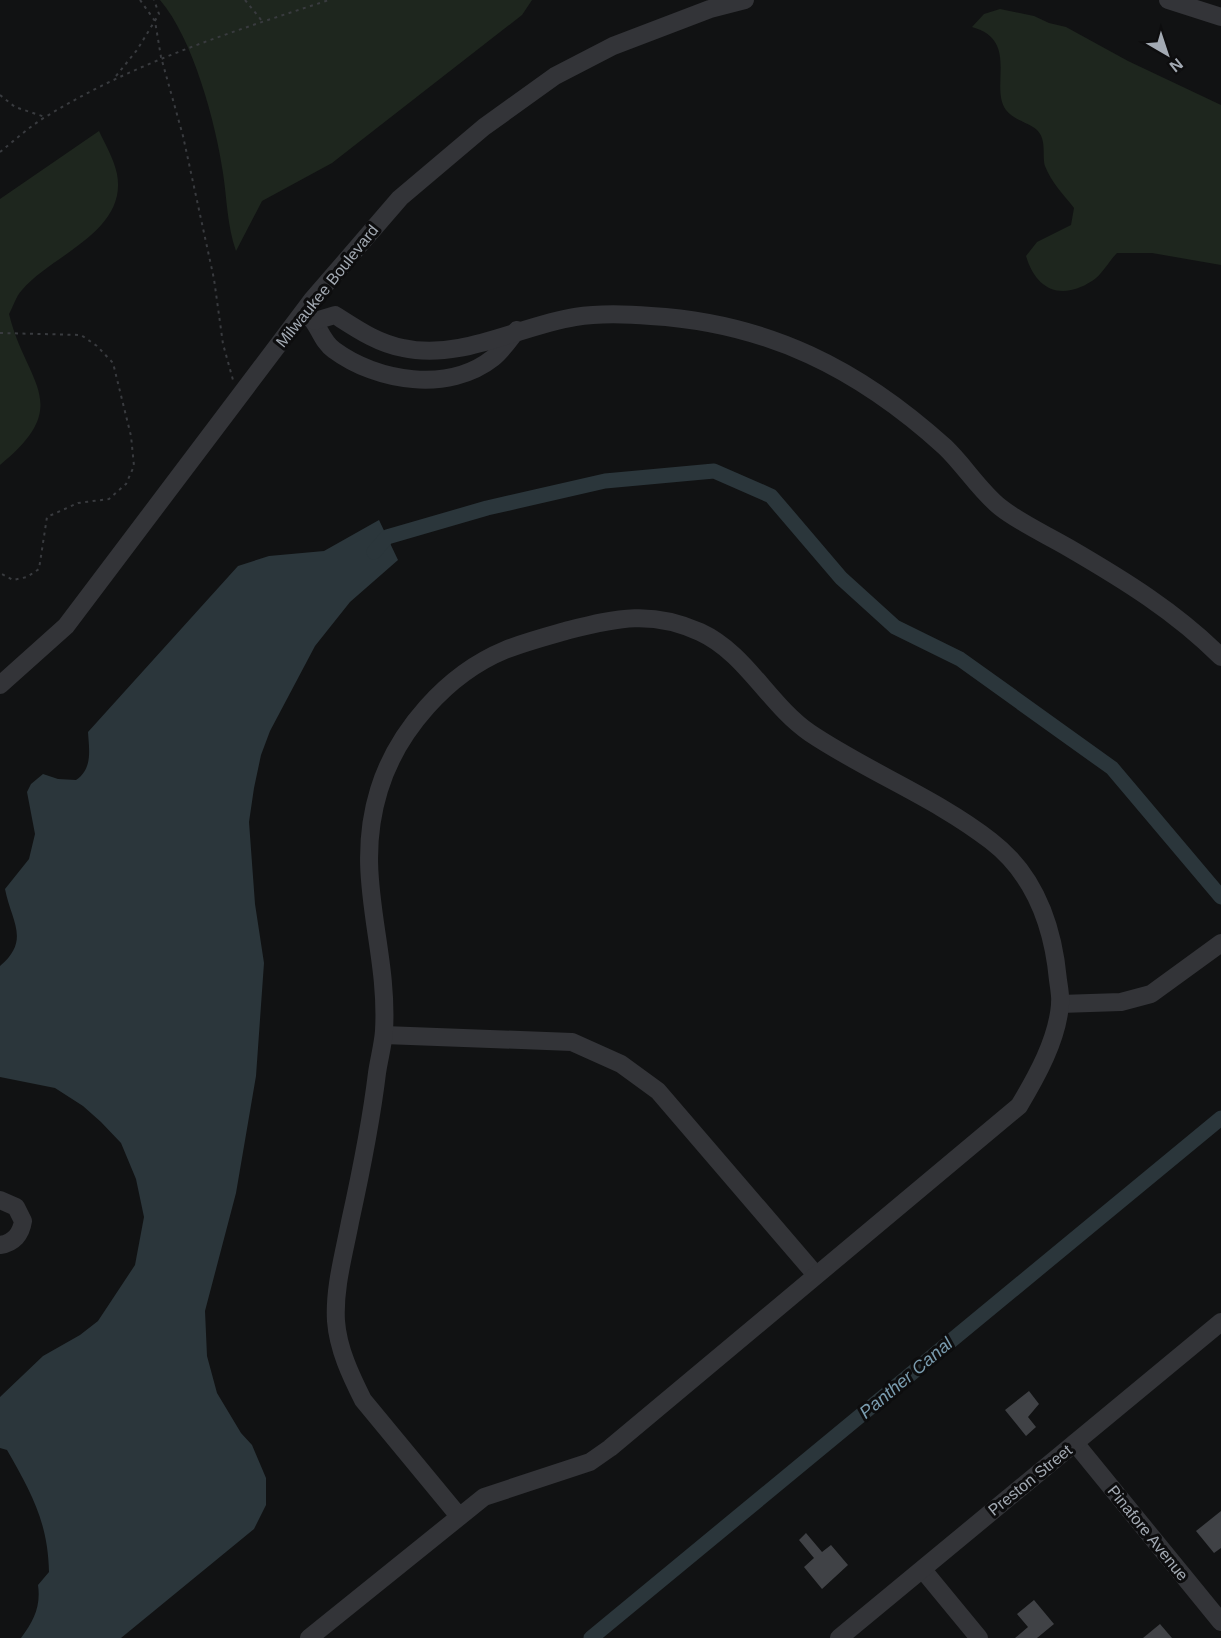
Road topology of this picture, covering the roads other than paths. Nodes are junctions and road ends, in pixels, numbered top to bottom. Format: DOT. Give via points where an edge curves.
graph roads {
  1 [pos="745,0"];
  2 [pos="1168,0"];
  3 [pos="1221,17"];
  4 [pos="309,316"];
  5 [pos="517,330"];
  6 [pos="405,349"];
  7 [pos="399,378"];
  8 [pos="1221,657"];
  9 [pos="0,685"];
  10 [pos="1221,943"];
  11 [pos="1060,1004"];
  12 [pos="384,1035"];
  13 [pos="0,1200"];
  14 [pos="0,1245"];
  15 [pos="816,1275"];
  16 [pos="1221,1322"];
  17 [pos="1075,1443"];
  18 [pos="458,1515"];
  19 [pos="923,1570"];
  20 [pos="1221,1622"];
  21 [pos="309,1638"];
  22 [pos="839,1638"];
  23 [pos="979,1638"];
  1 -- 4 [label="street, Milwaukee Boulevard" via="710,9 613,46 555,76 484,128 400,198"];
  2 -- 3 [label="street"];
  4 -- 6 [label="street" via="335,315 376,340"];
  4 -- 7 [label="street" via="333,350"];
  4 -- 9 [label="street, Milwaukee Boulevard" via="239,397 66,626"];
  5 -- 6 [label="street" via="446,351"];
  5 -- 7 [label="street" via="494,358 475,369 439,381"];
  5 -- 8 [label="street" via="576,316 652,316 715,324 798,349 875,391 948,451 999,507 1142,592 1199,635"];
  6 -- 7 [label="street"];
  10 -- 11 [label="street" via="1150,994 1121,1002"];
  11 -- 12 [label="street" via="1046,914 1008,855 968,825 808,732 720,643 701,632 644,616 546,636 488,659 438,697 414,724 392,759 379,791 368,865 370,907 384,986"];
  11 -- 15 [label="street" via="1054,1032 1020,1106"];
  12 -- 15 [label="street" via="572,1042 621,1064 658,1091"];
  12 -- 18 [label="street" via="340,1269 336,1323 352,1378 363,1400"];
  13 -- 14 [label="street" via="16,1207 22,1221 19,1235"];
  15 -- 18 [label="street" via="590,1462 484,1497"];
  16 -- 17 [label="street, Preston Street"];
  17 -- 19 [label="street, Preston Street"];
  17 -- 20 [label="street, Pinafore Avenue"];
  18 -- 21 [label="street"];
  19 -- 22 [label="street, Preston Street"];
  19 -- 23 [label="street"];
}
